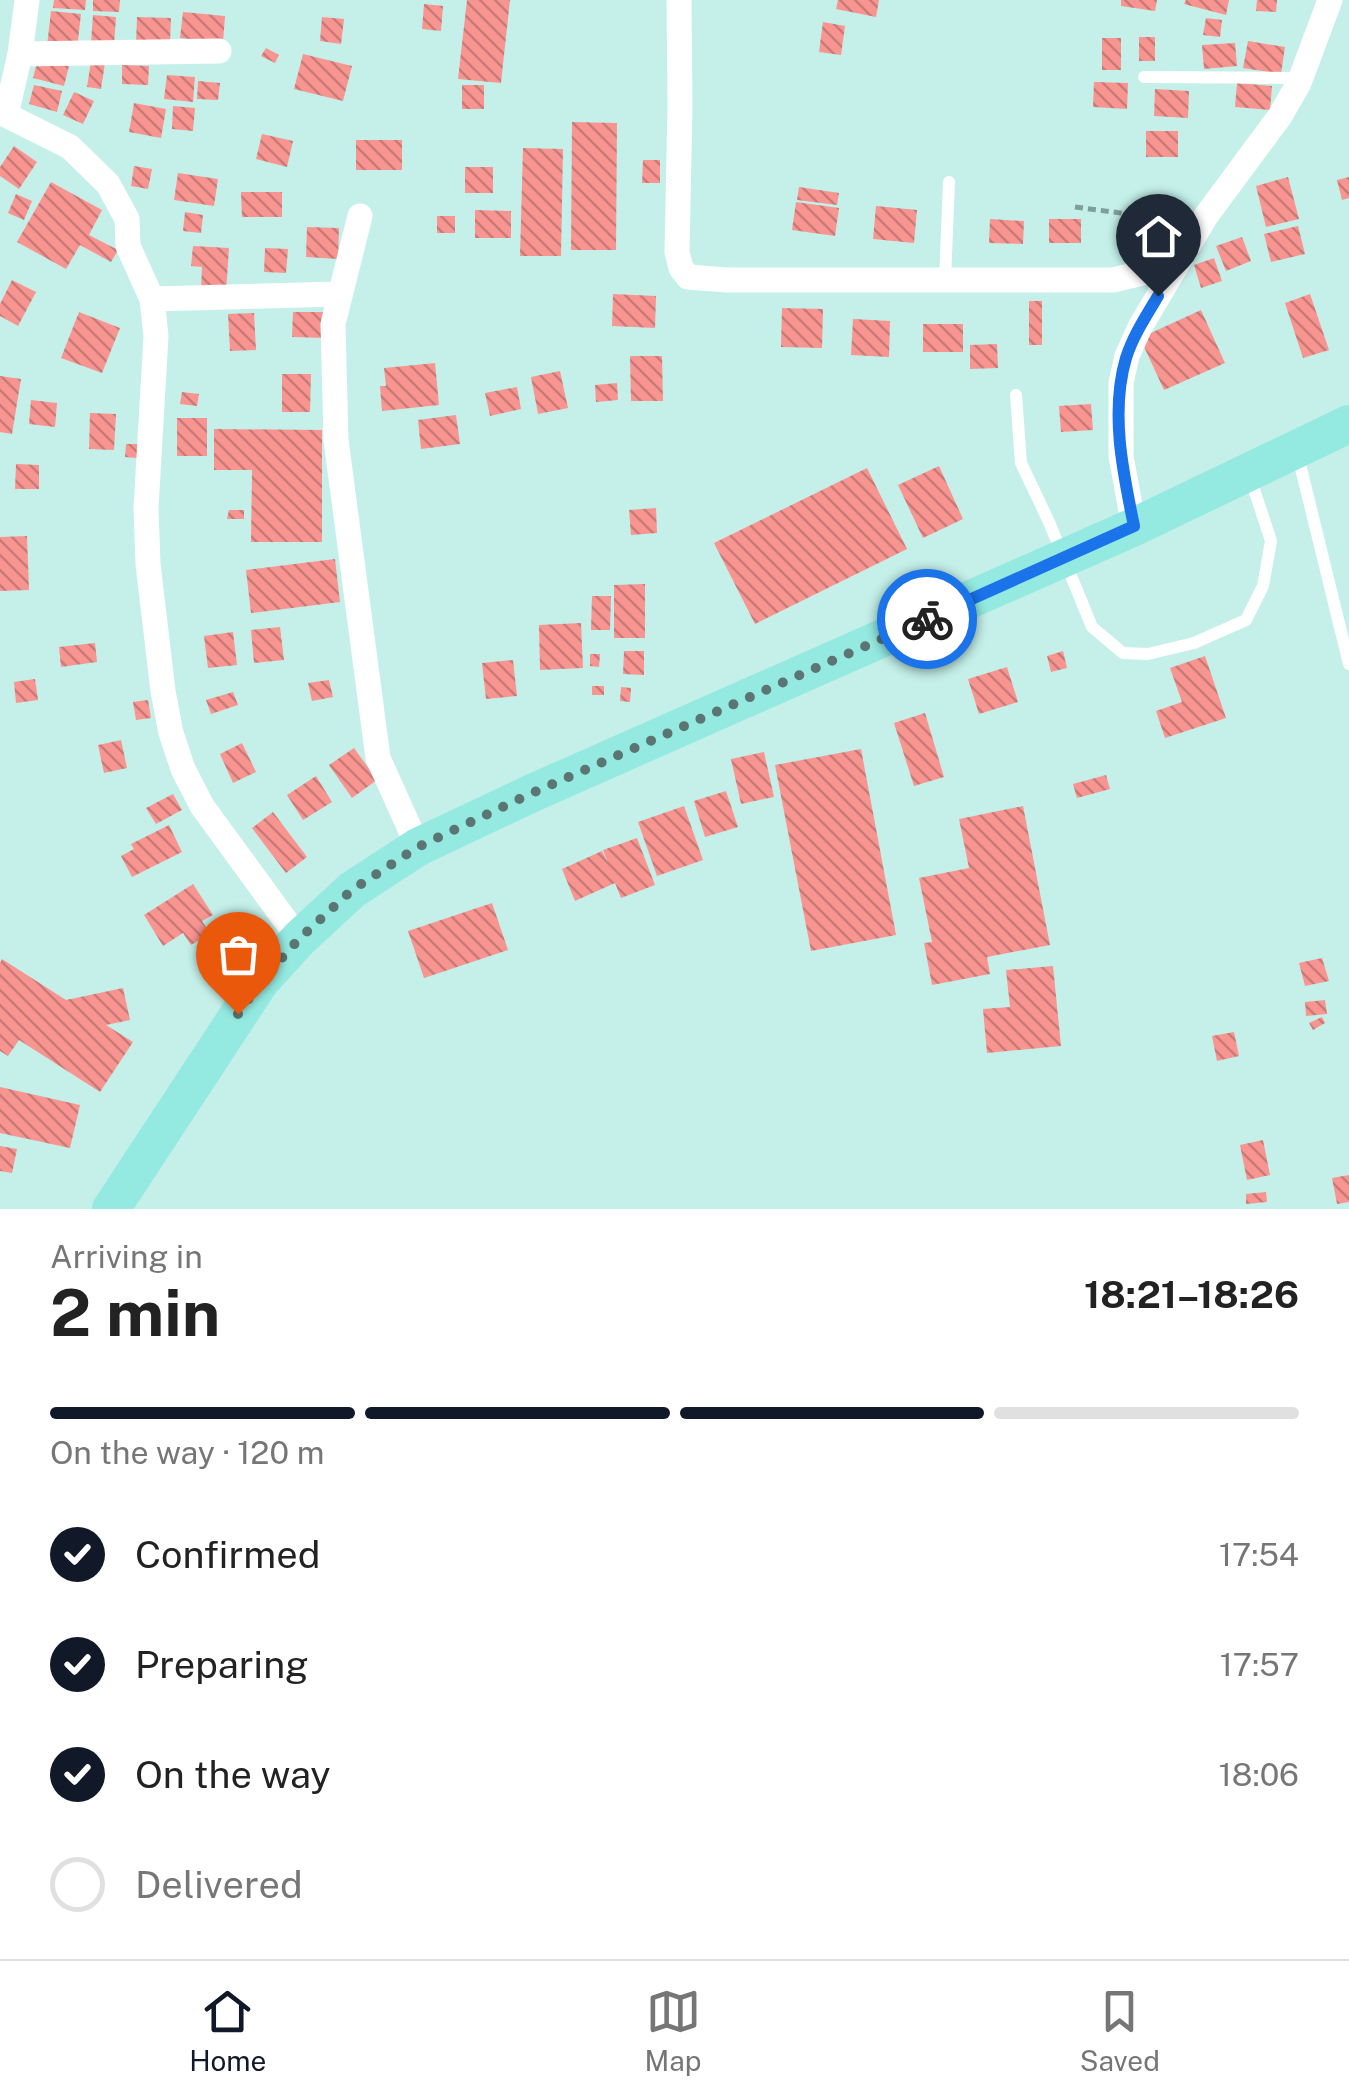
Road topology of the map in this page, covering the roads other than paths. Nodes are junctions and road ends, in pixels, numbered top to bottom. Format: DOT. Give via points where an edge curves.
graph roads {
  1 [pos="27,0"];
  2 [pos="679,0"];
  3 [pos="1330,0"];
  4 [pos="219,51"];
  5 [pos="20,54"];
  6 [pos="1144,76"];
  7 [pos="1300,78"];
  8 [pos="949,182"];
  9 [pos="360,216"];
  10 [pos="1176,266"];
  11 [pos="945,280"];
  12 [pos="339,294"];
  13 [pos="152,299"];
  14 [pos="1016,395"];
  15 [pos="1349,424"];
  16 [pos="1296,450"];
  17 [pos="1248,473"];
  18 [pos="1134,526"];
  19 [pos="1064,558"];
  20 [pos="1349,664"];
  21 [pos="418,847"];
  22 [pos="299,939"];
  23 [pos="111,1209"];
  1 -- 5 [label="street"];
  2 -- 11 [label="street" via="678,262 684,274 727,280"];
  3 -- 7 [label="street"];
  4 -- 5 [label="street"];
  5 -- 13 [label="street" via="6,114 70,148 108,184 128,219 128,246"];
  6 -- 7 [label="lane"];
  7 -- 10 [label="street"];
  8 -- 11 [label="lane"];
  9 -- 12 [label="street"];
  10 -- 11 [label="street" via="1113,280"];
  10 -- 18 [label="street" via="1140,326 1121,382 1121,456"];
  12 -- 13 [label="street"];
  12 -- 21 [label="street" via="332,324 336,440 378,758"];
  13 -- 22 [label="street" via="148,564 171,733 202,806"];
  14 -- 19 [label="lane" via="1021,463"];
  15 -- 16 [label="main road"];
  16 -- 17 [label="main road"];
  16 -- 20 [label="lane"];
  17 -- 18 [label="main road"];
  17 -- 19 [label="lane" via="1271,541 1263,586 1246,620 1194,643 1123,653 1092,628"];
  18 -- 19 [label="main road"];
  19 -- 21 [label="main road"];
  21 -- 22 [label="main road" via="352,890"];
  22 -- 23 [label="main road" via="260,982"];
}
